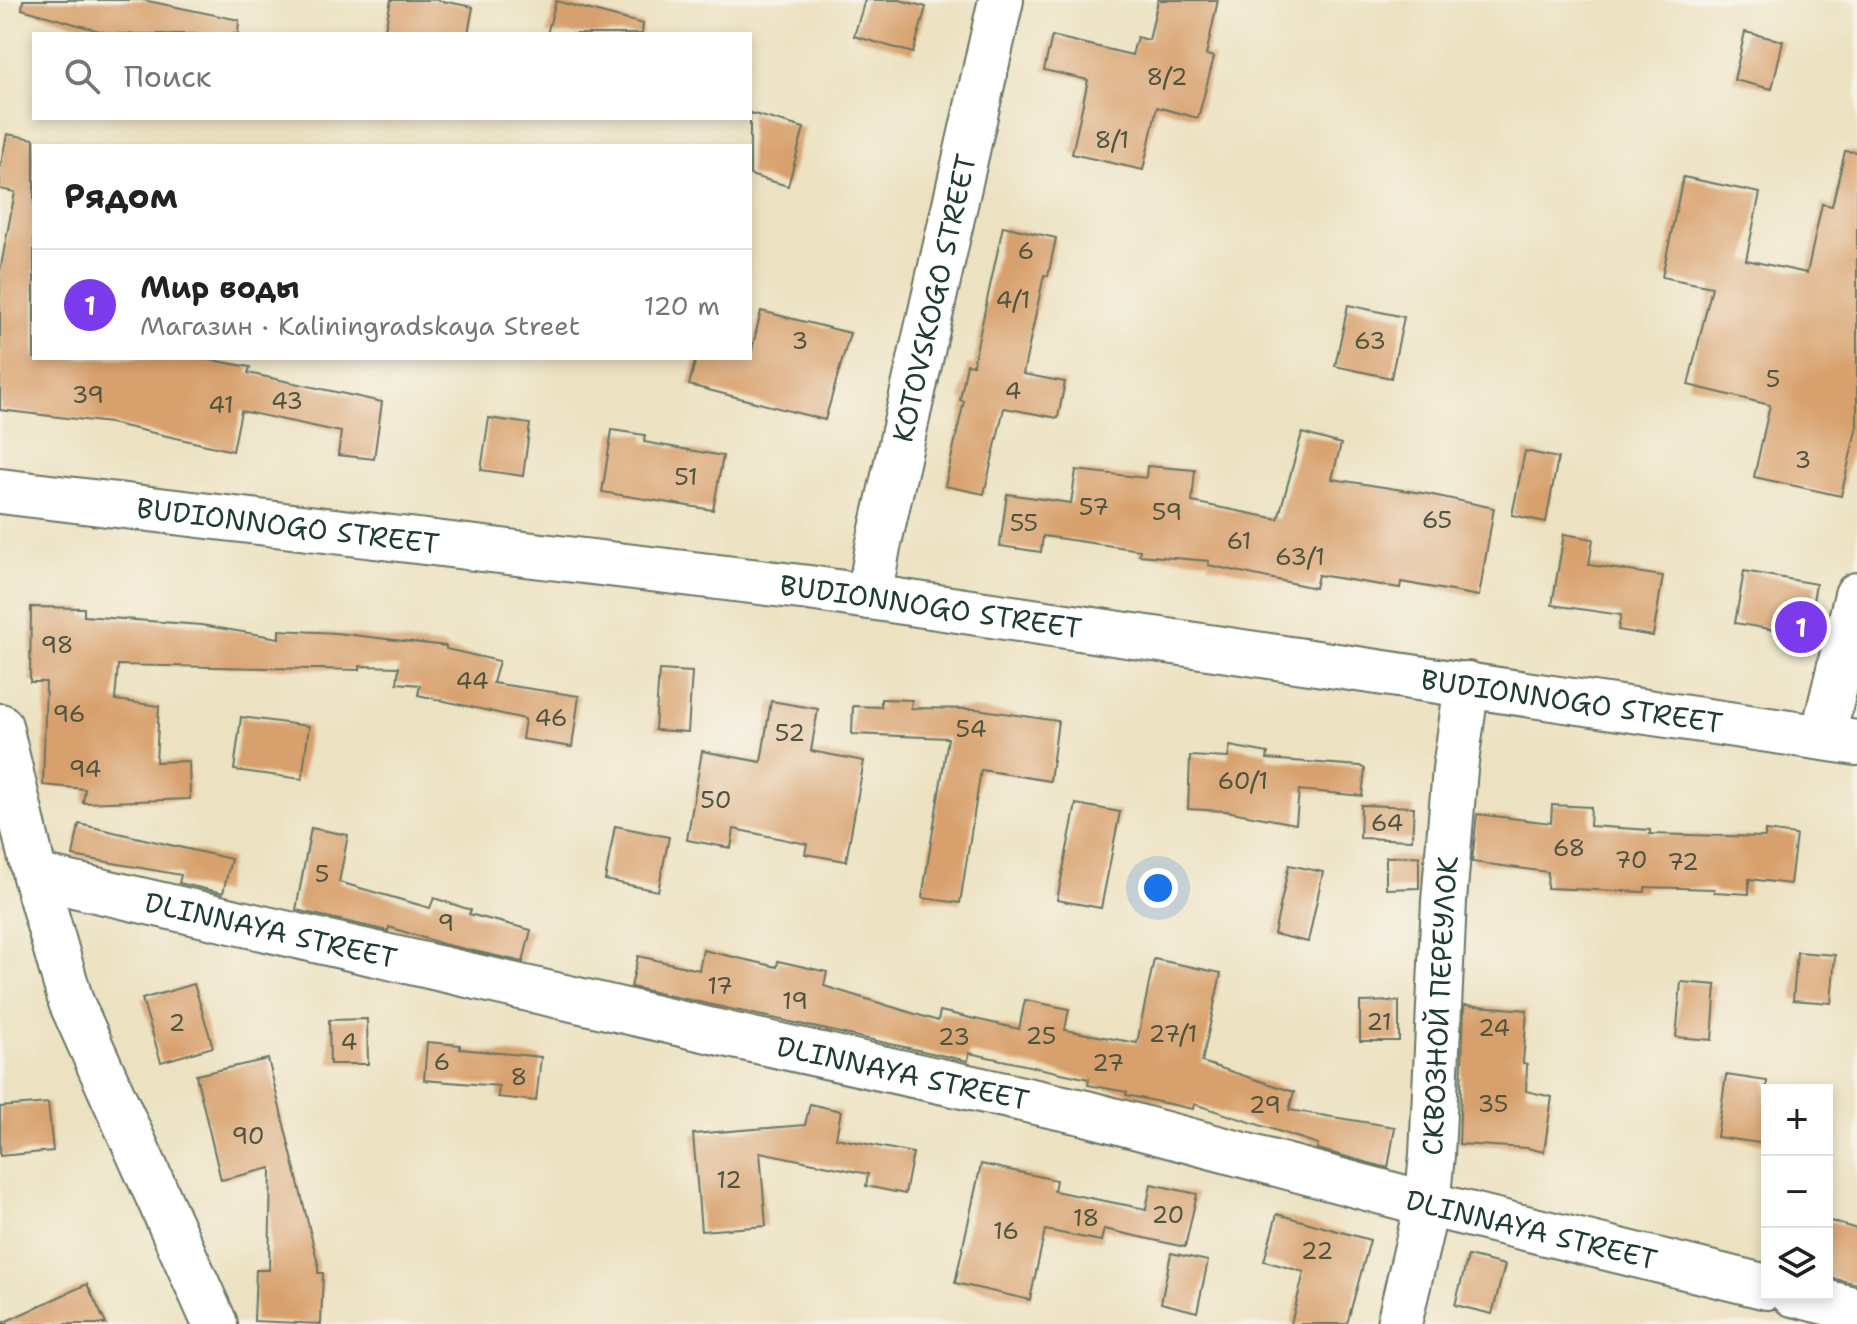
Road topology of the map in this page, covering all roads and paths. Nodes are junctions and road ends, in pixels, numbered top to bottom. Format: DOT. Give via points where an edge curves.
graph roads {
  1 [pos="1001,0"];
  2 [pos="0,491"];
  3 [pos="1857,595"];
  4 [pos="869,597"];
  5 [pos="1467,684"];
  6 [pos="0,726"];
  7 [pos="1840,739"];
  8 [pos="35,876"];
  9 [pos="1427,1204"];
  10 [pos="1761,1286"];
  11 [pos="1817,1300"];
  12 [pos="1857,1310"];
  13 [pos="215,1324"];
  14 [pos="1399,1324"];
  1 -- 4 [label="street, KOTOVSKOGO STREET"];
  2 -- 4 [label="street, BUDIONNOGO STREET"];
  3 -- 7 [label="street"];
  4 -- 5 [label="street, BUDIONNOGO STREET"];
  5 -- 7 [label="street, BUDIONNOGO STREET"];
  5 -- 9 [label="street, СКВОЗНОЙ ПЕРЕУЛОК" via="1444,901"];
  6 -- 8 [label="street"];
  8 -- 9 [label="street, DLINNAYA STREET" via="1086,1113"];
  8 -- 13 [label="street" via="71,1002"];
  9 -- 10 [label="street, DLINNAYA STREET"];
  9 -- 14 [label="street, СКВОЗНОЙ ПЕРЕУЛОК"];
  11 -- 12 [label="street"];
}
